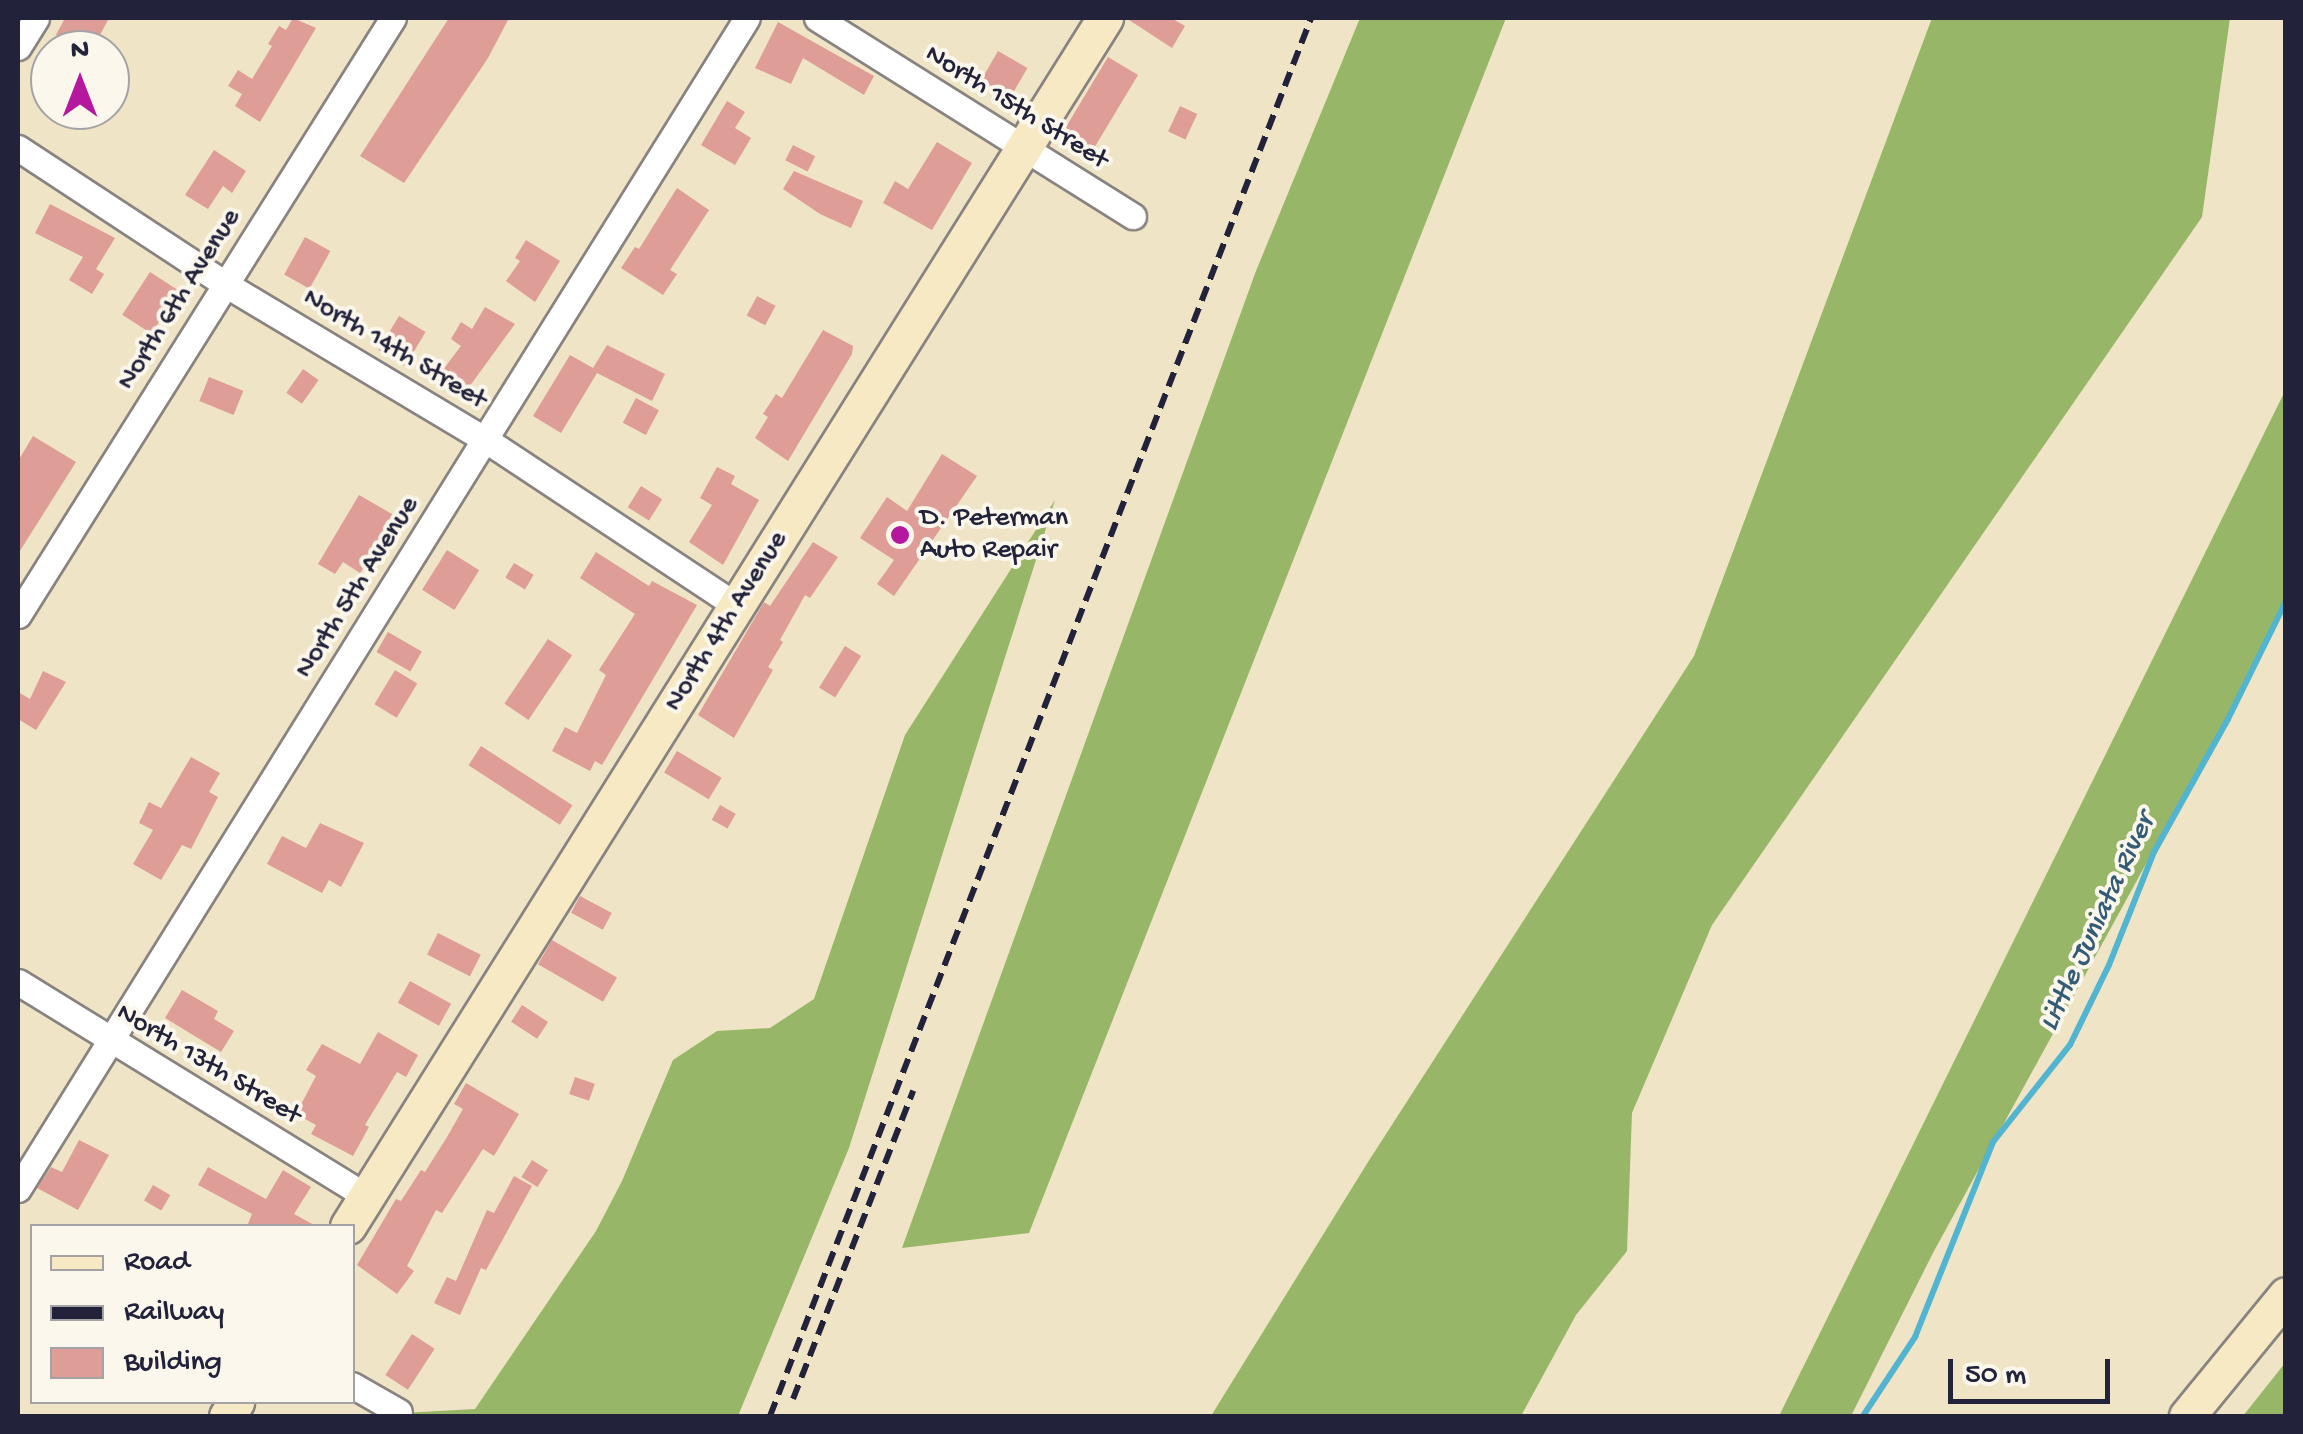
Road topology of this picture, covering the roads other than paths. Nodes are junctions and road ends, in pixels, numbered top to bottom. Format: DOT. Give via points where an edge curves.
graph roads {
  1 [pos="36,18"];
  2 [pos="393,18"];
  3 [pos="746,18"];
  4 [pos="818,18"];
  5 [pos="1105,18"];
  6 [pos="18,47"];
  7 [pos="18,148"];
  8 [pos="1021,150"];
  9 [pos="1133,216"];
  10 [pos="225,284"];
  11 [pos="486,440"];
  12 [pos="737,606"];
  13 [pos="18,615"];
  14 [pos="18,982"];
  15 [pos="111,1041"];
  16 [pos="18,1189"];
  17 [pos="358,1212"];
  18 [pos="2286,1295"];
  19 [pos="355,1387"];
  20 [pos="399,1412"];
  21 [pos="2187,1416"];
  1 -- 6 [label="street"];
  2 -- 10 [label="street, North 6th Avenue"];
  3 -- 11 [label="street, North 5th Avenue"];
  4 -- 8 [label="street, North 15th Street"];
  5 -- 8 [label="main road, North 4th Avenue"];
  7 -- 10 [label="street, North 14th Street"];
  8 -- 9 [label="street, North 15th Street"];
  8 -- 12 [label="main road, North 4th Avenue"];
  10 -- 11 [label="street, North 14th Street"];
  10 -- 13 [label="street, North 6th Avenue"];
  11 -- 12 [label="street, North 14th Street"];
  11 -- 15 [label="street, North 5th Avenue"];
  12 -- 17 [label="main road, North 4th Avenue"];
  14 -- 15 [label="street, North 13th Street"];
  15 -- 16 [label="street, North 5th Avenue"];
  15 -- 17 [label="street, North 13th Street"];
  18 -- 21 [label="main road"];
  19 -- 20 [label="street"];
}
